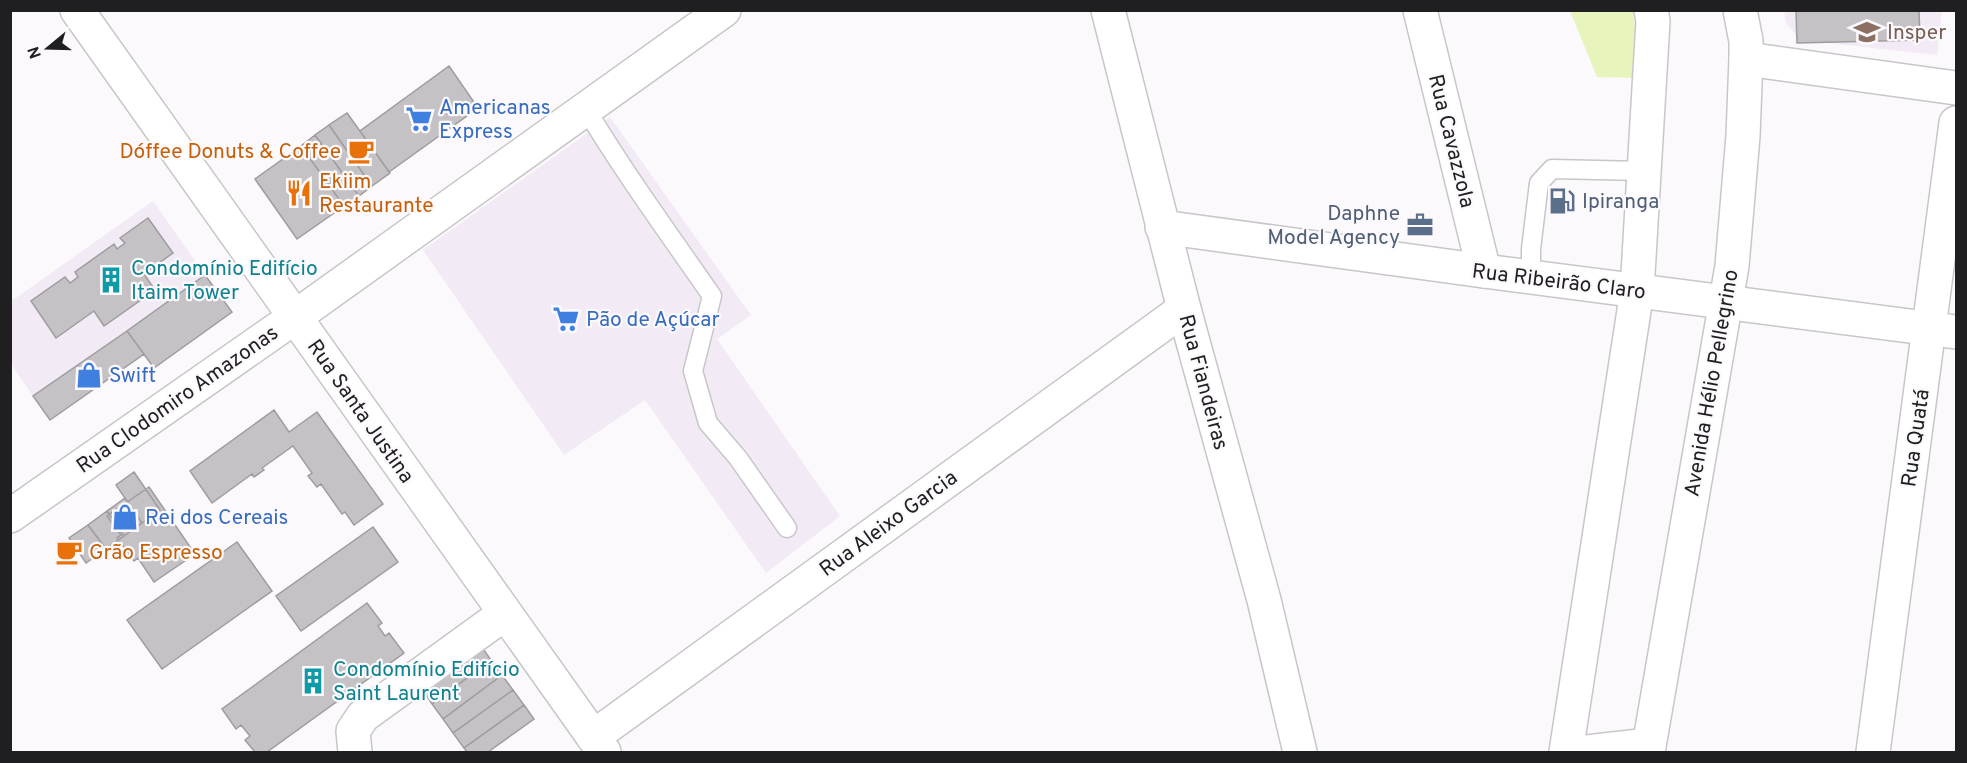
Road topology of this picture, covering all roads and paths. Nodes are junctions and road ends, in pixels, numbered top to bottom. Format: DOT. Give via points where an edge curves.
graph roads {
  1 [pos="77,10"];
  2 [pos="724,10"];
  3 [pos="1108,10"];
  4 [pos="1420,10"];
  5 [pos="1651,10"];
  6 [pos="1740,10"];
  7 [pos="1746,58"];
  8 [pos="1956,88"];
  9 [pos="586,110"];
  10 [pos="1956,123"];
  11 [pos="1644,171"];
  12 [pos="1162,227"];
  13 [pos="1949,242"];
  14 [pos="1484,271"];
  15 [pos="1531,277"];
  16 [pos="1637,291"];
  17 [pos="1725,302"];
  18 [pos="1184,309"];
  19 [pos="295,317"];
  20 [pos="1943,330"];
  21 [pos="10,516"];
  22 [pos="787,528"];
  23 [pos="504,614"];
  24 [pos="598,745"];
  25 [pos="1648,749"];
  26 [pos="355,753"];
  27 [pos="1300,753"];
  28 [pos="1566,753"];
  29 [pos="1587,753"];
  30 [pos="1873,753"];
  1 -- 19 [label="street, Rua Santa Justina"];
  2 -- 9 [label="street, Rua Clodomiro Amazonas"];
  3 -- 12 [label="street, Rua Fiandeiras"];
  4 -- 14 [label="street, Rua Cavazzola"];
  5 -- 11 [label="street"];
  6 -- 7 [label="street, Avenida Hélio Pellegrino"];
  7 -- 8 [label="street"];
  7 -- 17 [label="street, Avenida Hélio Pellegrino" via="1733,254"];
  9 -- 19 [label="street, Rua Clodomiro Amazonas"];
  9 -- 22 [label="lane" via="712,296 693,371 708,423"];
  10 -- 13 [label="street, Rua Quatá"];
  11 -- 15 [label="lane" via="1552,170 1544,176 1539,183"];
  11 -- 16 [label="street"];
  12 -- 14 [label="street, Rua Ribeirão Claro"];
  12 -- 18 [label="street, Rua Fiandeiras"];
  13 -- 20 [label="street, Rua Quatá"];
  14 -- 15 [label="street, Rua Ribeirão Claro"];
  15 -- 16 [label="street, Rua Ribeirão Claro"];
  16 -- 17 [label="street, Rua Ribeirão Claro"];
  16 -- 28 [label="street"];
  17 -- 20 [label="street, Rua Ribeirão Claro"];
  17 -- 25 [label="street, Avenida Hélio Pellegrino"];
  18 -- 24 [label="street, Rua Aleixo Garcia"];
  18 -- 27 [label="street, Rua Fiandeiras" via="1264,600"];
  19 -- 21 [label="street, Rua Clodomiro Amazonas"];
  19 -- 23 [label="street, Rua Santa Justina"];
  20 -- 30 [label="street, Rua Quatá"];
  23 -- 24 [label="street, Rua Santa Justina"];
  23 -- 26 [label="street" via="363,716 353,731"];
  25 -- 29 [label="street"];
}
